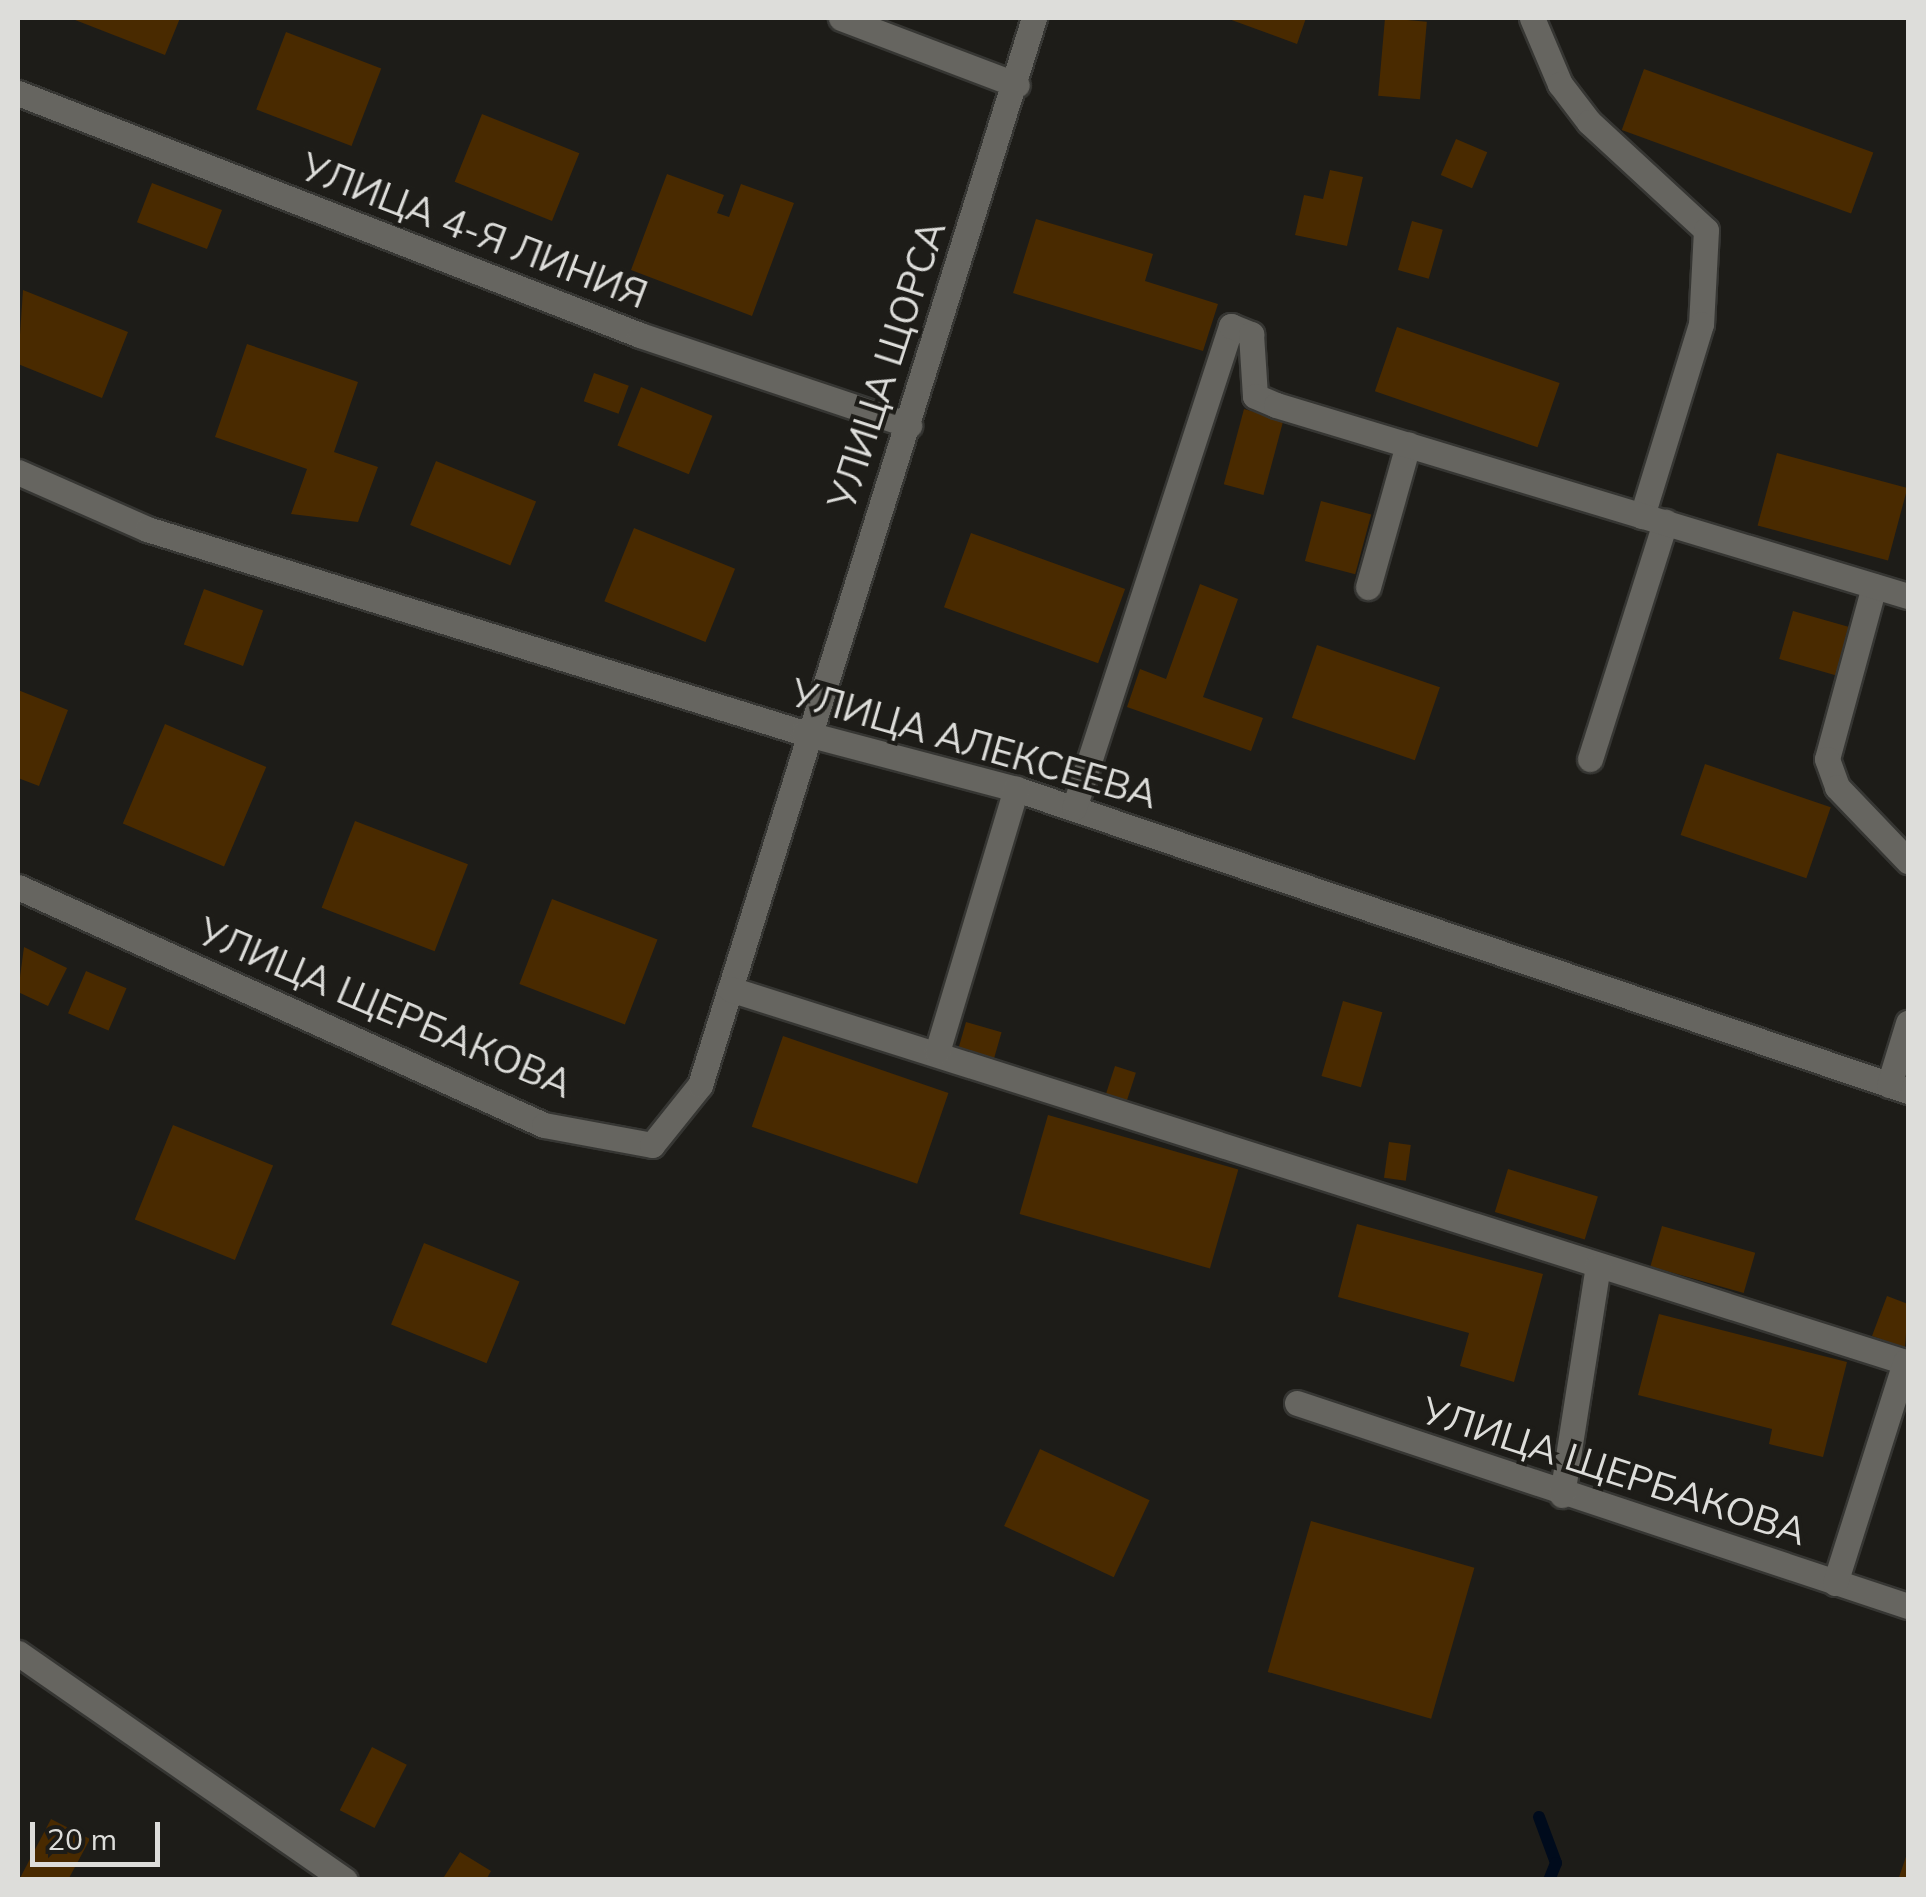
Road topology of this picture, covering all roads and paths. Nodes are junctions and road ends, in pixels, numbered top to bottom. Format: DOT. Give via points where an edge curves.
graph roads {
  1 [pos="841,18"];
  2 [pos="1034,18"];
  3 [pos="1532,18"];
  4 [pos="1017,84"];
  5 [pos="18,93"];
  6 [pos="909,425"];
  7 [pos="1408,445"];
  8 [pos="18,472"];
  9 [pos="1653,519"];
  10 [pos="1874,586"];
  11 [pos="1368,587"];
  12 [pos="1908,596"];
  13 [pos="804,734"];
  14 [pos="1590,759"];
  15 [pos="1016,789"];
  16 [pos="1074,808"];
  17 [pos="1908,861"];
  18 [pos="18,887"];
  19 [pos="730,989"];
  20 [pos="1908,1023"];
  21 [pos="937,1052"];
  22 [pos="1899,1088"];
  23 [pos="1598,1266"];
  24 [pos="1907,1363"];
  25 [pos="1298,1403"];
  26 [pos="1562,1495"];
  27 [pos="1835,1583"];
  28 [pos="1908,1606"];
  29 [pos="18,1653"];
  30 [pos="345,1880"];
  1 -- 4 [label="street"];
  2 -- 4 [label="street, УЛИЦА ЩОРСА"];
  3 -- 9 [label="street" via="1560,84 1589,122 1706,230 1701,324"];
  4 -- 6 [label="street, УЛИЦА ЩОРСА"];
  5 -- 6 [label="street, УЛИЦА 4-Я ЛИНИЯ" via="640,335"];
  6 -- 13 [label="street, УЛИЦА ЩОРСА"];
  7 -- 9 [label="street"];
  7 -- 11 [label="street"];
  7 -- 16 [label="street" via="1256,396 1250,334 1231,326"];
  8 -- 13 [label="street, УЛИЦА АЛЕКСЕЕВА" via="147,529"];
  9 -- 10 [label="street"];
  9 -- 14 [label="street"];
  10 -- 12 [label="street"];
  10 -- 17 [label="street" via="1827,759 1837,788"];
  13 -- 15 [label="street, УЛИЦА АЛЕКСЕЕВА"];
  13 -- 19 [label="street, УЛИЦА ЩЕРБАКОВА"];
  15 -- 16 [label="street, УЛИЦА АЛЕКСЕЕВА"];
  15 -- 21 [label="street"];
  16 -- 22 [label="street, УЛИЦА АЛЕКСЕЕВА"];
  18 -- 19 [label="street, УЛИЦА ЩЕРБАКОВА" via="544,1124 652,1145 700,1085"];
  19 -- 21 [label="street"];
  20 -- 22 [label="street"];
  21 -- 23 [label="street"];
  23 -- 24 [label="street"];
  23 -- 26 [label="street"];
  24 -- 27 [label="street"];
  25 -- 26 [label="street, УЛИЦА ЩЕРБАКОВА"];
  26 -- 27 [label="street, УЛИЦА ЩЕРБАКОВА"];
  27 -- 28 [label="street, УЛИЦА ЩЕРБАКОВА"];
  29 -- 30 [label="street"];
}
